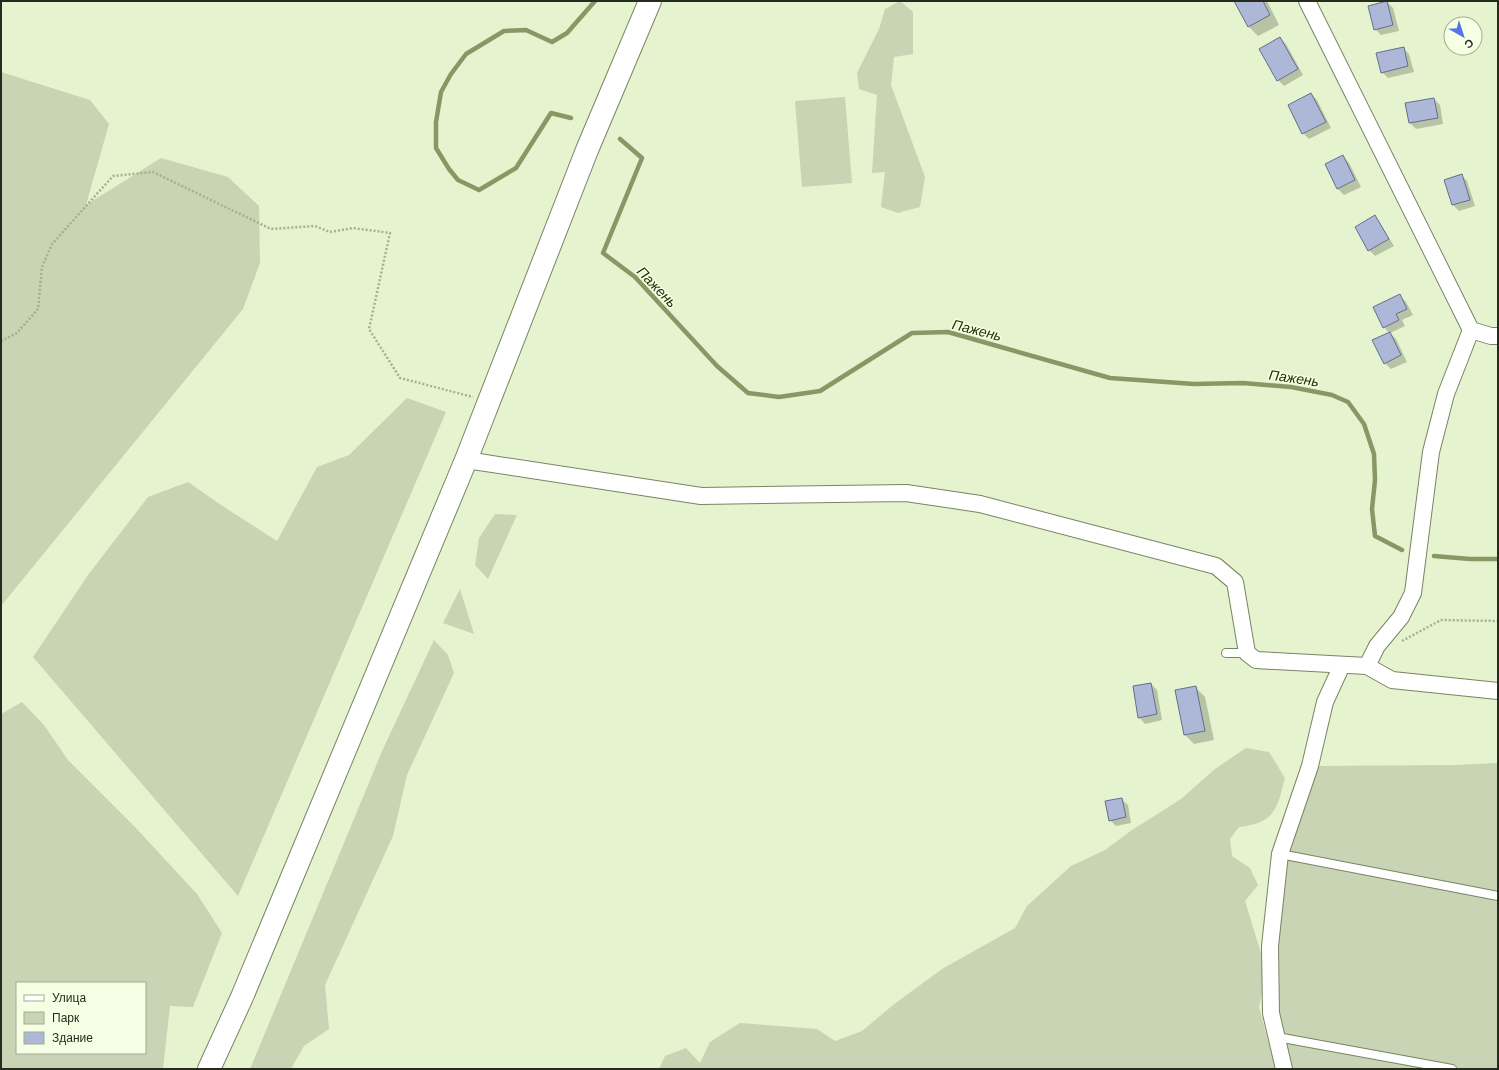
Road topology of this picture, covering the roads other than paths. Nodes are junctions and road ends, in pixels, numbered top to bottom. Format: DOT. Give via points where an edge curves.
graph roads {
  1 [pos="650,1"];
  2 [pos="1307,1"];
  3 [pos="1471,330"];
  4 [pos="1498,336"];
  5 [pos="466,460"];
  6 [pos="1226,653"];
  7 [pos="1246,653"];
  8 [pos="1342,665"];
  9 [pos="1367,666"];
  10 [pos="1498,691"];
  11 [pos="1280,854"];
  12 [pos="1498,896"];
  13 [pos="1277,1037"];
  14 [pos="209,1069"];
  15 [pos="1284,1069"];
  16 [pos="1452,1069"];
  1 -- 5 [label="street" via="587,150"];
  2 -- 3 [label="street"];
  3 -- 4 [label="street"];
  3 -- 9 [label="street" via="1446,394 1431,452 1413,592 1401,617 1378,646"];
  5 -- 7 [label="street" via="701,496 906,493 980,504 1216,566 1235,582"];
  5 -- 14 [label="street" via="245,990"];
  6 -- 7 [label="lane"];
  7 -- 8 [label="street" via="1256,660"];
  8 -- 9 [label="street"];
  8 -- 11 [label="street" via="1325,702 1310,766"];
  9 -- 10 [label="street" via="1392,680"];
  11 -- 12 [label="lane"];
  11 -- 13 [label="street" via="1270,946 1271,1013"];
  13 -- 15 [label="street"];
  13 -- 16 [label="lane"];
}
